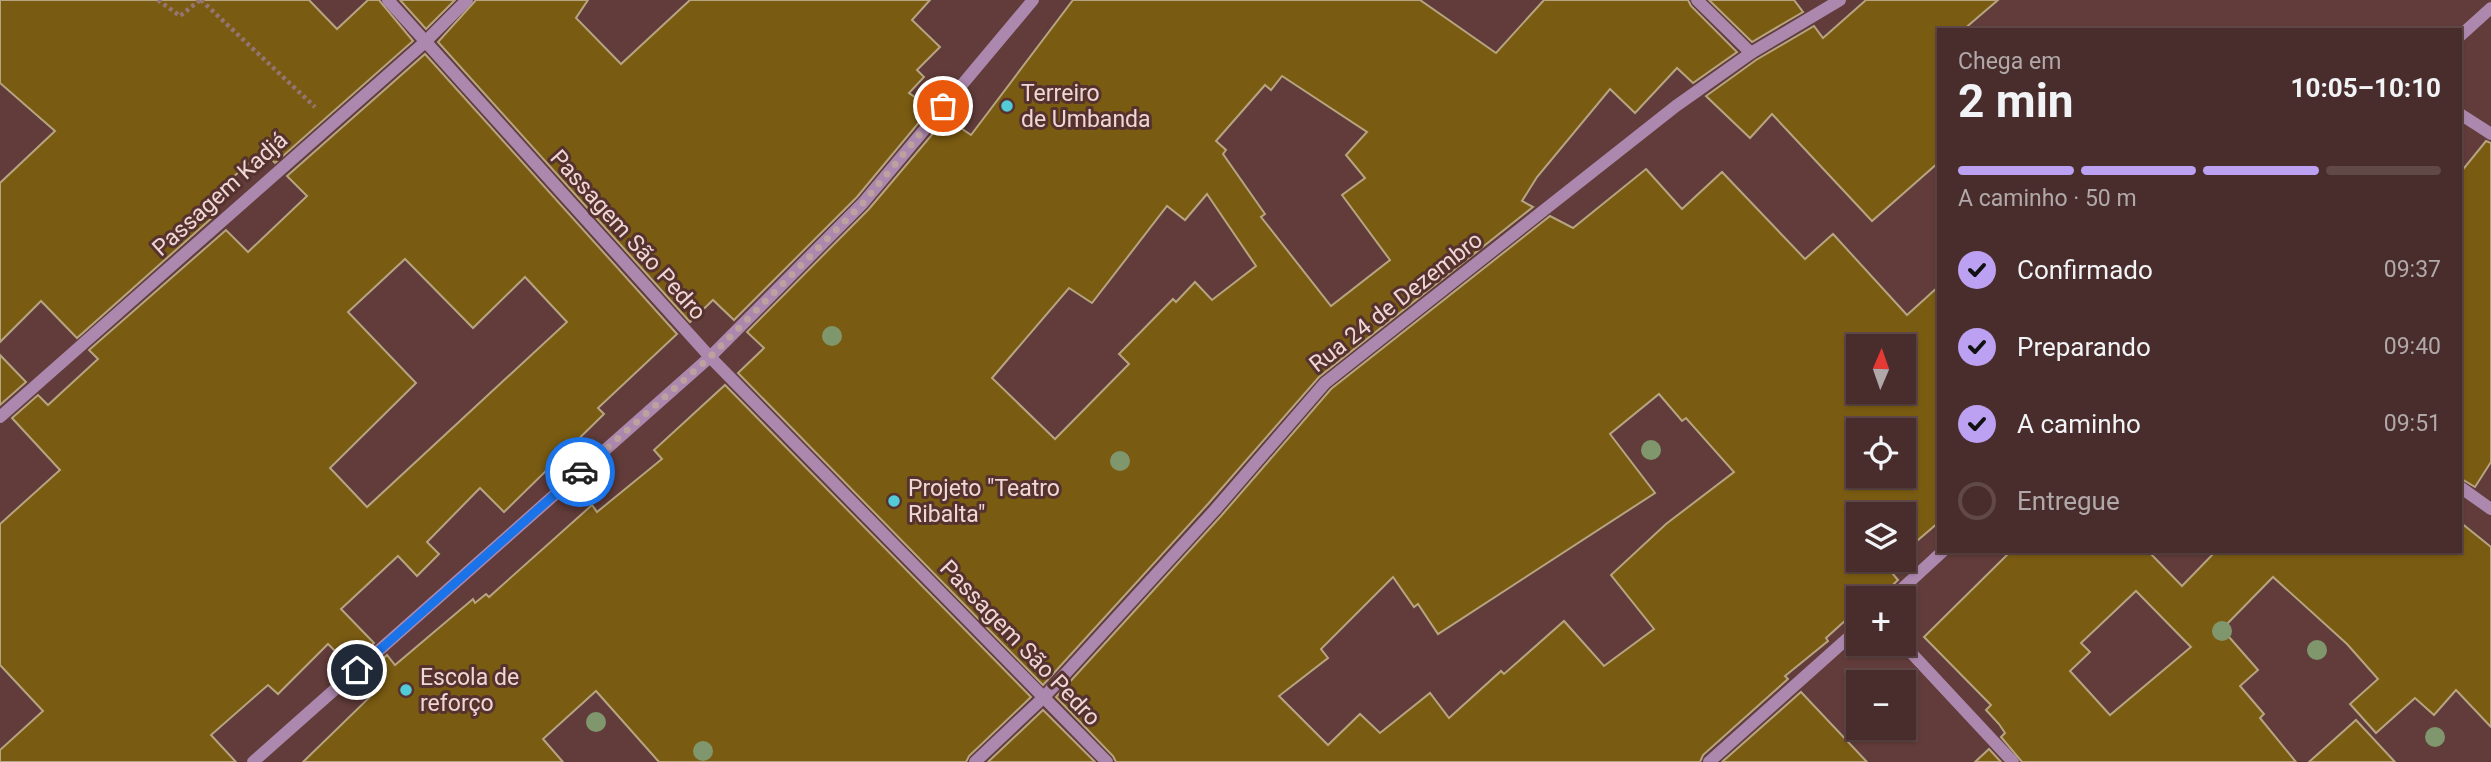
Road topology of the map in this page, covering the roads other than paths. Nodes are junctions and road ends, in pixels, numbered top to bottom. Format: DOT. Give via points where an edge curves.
graph roads {
  1 [pos="387,0"];
  2 [pos="467,0"];
  3 [pos="1032,0"];
  4 [pos="1697,0"];
  5 [pos="1840,0"];
  6 [pos="2491,8"];
  7 [pos="2462,34"];
  8 [pos="424,43"];
  9 [pos="1751,52"];
  10 [pos="2462,115"];
  11 [pos="2491,134"];
  12 [pos="710,357"];
  13 [pos="0,417"];
  14 [pos="2462,487"];
  15 [pos="2491,509"];
  16 [pos="1941,553"];
  17 [pos="1905,586"];
  18 [pos="1846,640"];
  19 [pos="1914,656"];
  20 [pos="1044,697"];
  21 [pos="253,762"];
  22 [pos="975,762"];
  23 [pos="1107,762"];
  24 [pos="1710,762"];
  25 [pos="2013,762"];
  1 -- 8 [label="street, Passagem São Pedro"];
  2 -- 8 [label="street, Passagem Kadjá"];
  3 -- 12 [label="street" via="863,203"];
  4 -- 9 [label="street"];
  5 -- 9 [label="street, Rua 24 de Dezembro"];
  6 -- 7 [label="street"];
  8 -- 12 [label="street, Passagem São Pedro"];
  8 -- 13 [label="street, Passagem Kadjá"];
  9 -- 20 [label="street, Rua 24 de Dezembro" via="1325,383"];
  10 -- 11 [label="street"];
  12 -- 20 [label="street, Passagem São Pedro"];
  12 -- 21 [label="street"];
  14 -- 15 [label="street"];
  16 -- 17 [label="street"];
  18 -- 24 [label="street"];
  19 -- 25 [label="street"];
  20 -- 22 [label="street, Rua 24 de Dezembro"];
  20 -- 23 [label="street, Passagem São Pedro"];
}
